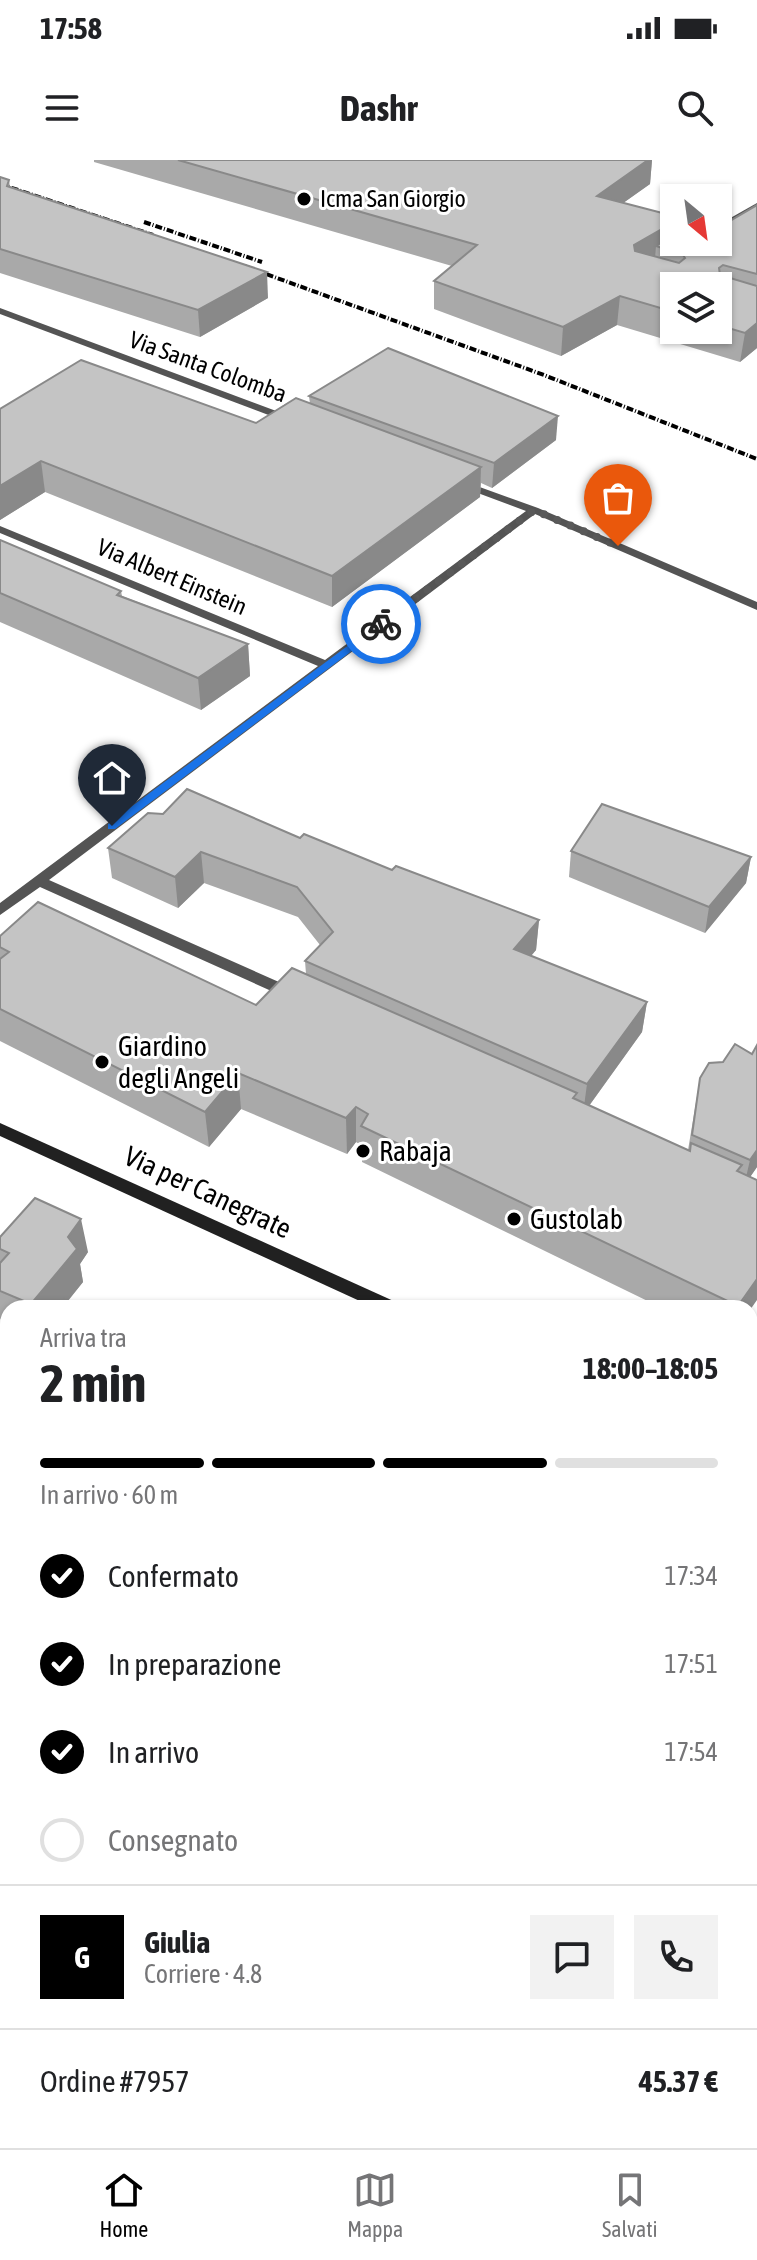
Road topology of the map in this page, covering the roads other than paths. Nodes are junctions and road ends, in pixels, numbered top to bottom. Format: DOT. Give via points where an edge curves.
graph roads {
  1 [pos="757,206"];
  2 [pos="732,221"];
  3 [pos="0,311"];
  4 [pos="297,422"];
  5 [pos="445,477"];
  6 [pos="534,510"];
  7 [pos="0,529"];
  8 [pos="757,606"];
  9 [pos="326,665"];
  10 [pos="38,881"];
  11 [pos="0,910"];
  12 [pos="311,1003"];
  13 [pos="0,1129"];
  14 [pos="375,1300"];
  1 -- 2 [label="street"];
  3 -- 4 [label="street, Via Santa Colomba"];
  5 -- 6 [label="street"];
  6 -- 8 [label="street"];
  6 -- 9 [label="street"];
  7 -- 9 [label="street, Via Albert Einstein"];
  9 -- 10 [label="street"];
  10 -- 11 [label="street"];
  10 -- 12 [label="street"];
  13 -- 14 [label="street, Via per Canegrate"];
}
